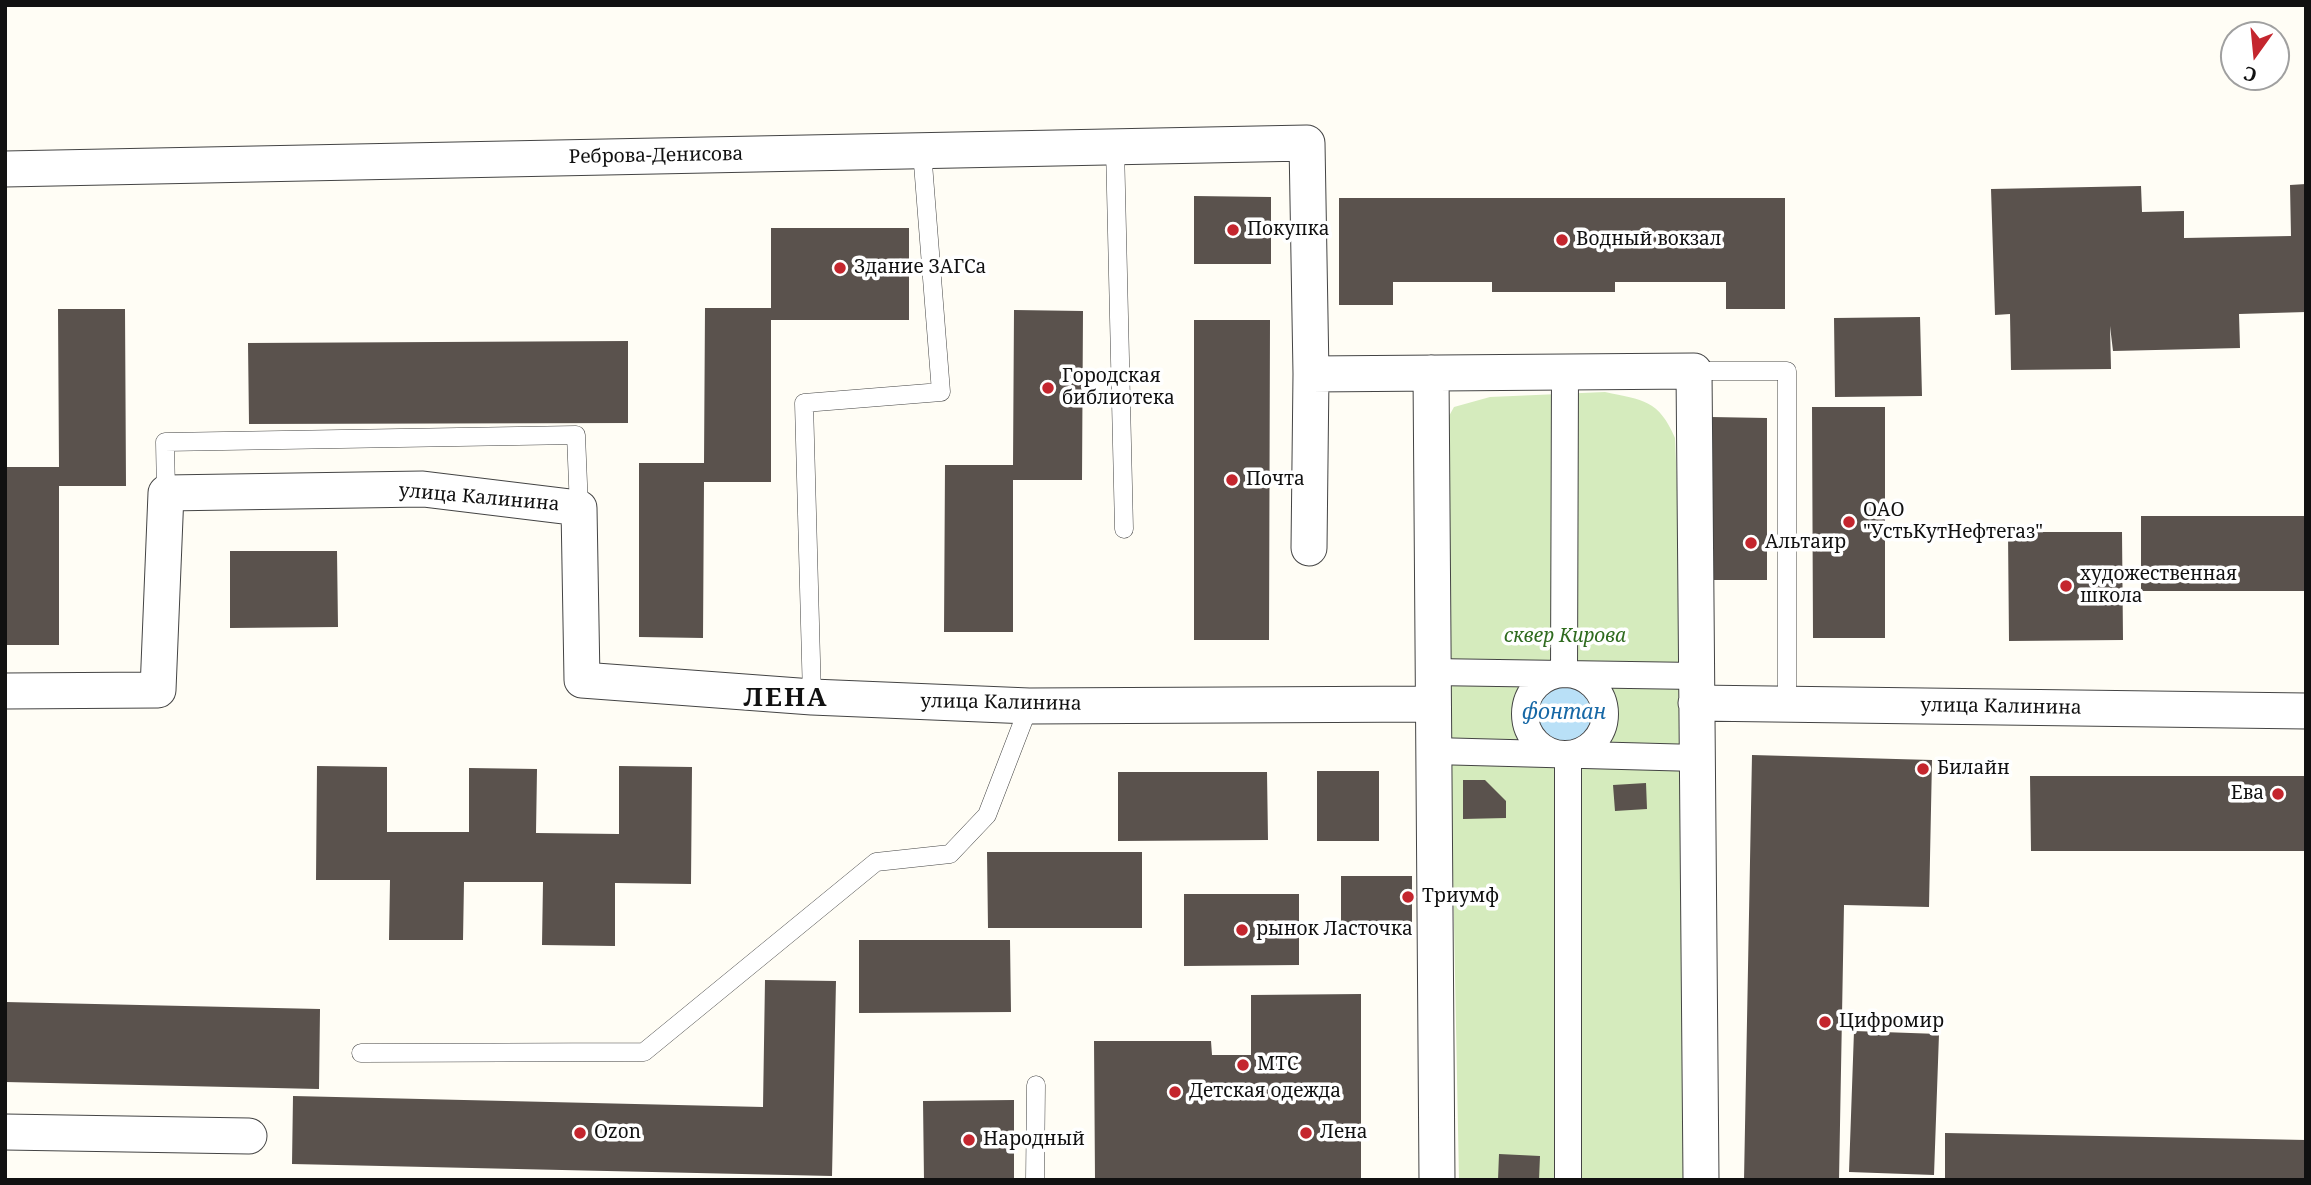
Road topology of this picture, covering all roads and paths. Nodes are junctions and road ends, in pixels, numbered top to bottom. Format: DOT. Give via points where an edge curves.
graph roads {
  1 [pos="1115,147"];
  2 [pos="922,151"];
  3 [pos="5,169"];
  4 [pos="1694,371"];
  5 [pos="1565,372"];
  6 [pos="1431,373"];
  7 [pos="1311,374"];
  8 [pos="166,493"];
  9 [pos="579,508"];
  10 [pos="1124,529"];
  11 [pos="1309,548"];
  12 [pos="1564,673"];
  13 [pos="1433,688"];
  14 [pos="1696,690"];
  15 [pos="5,691"];
  16 [pos="812,697"];
  17 [pos="1787,705"];
  18 [pos="1029,706"];
  19 [pos="2306,711"];
  20 [pos="1434,751"];
  21 [pos="1568,754"];
  22 [pos="1697,758"];
  23 [pos="361,1053"];
  24 [pos="1036,1085"];
  25 [pos="5,1132"];
  26 [pos="248,1136"];
  27 [pos="1035,1180"];
  28 [pos="1437,1180"];
  29 [pos="1569,1180"];
  30 [pos="1701,1180"];
  1 -- 2 [label="street, Реброва-Денисова"];
  1 -- 7 [label="street, Реброва-Денисова" via="1307,144"];
  1 -- 10 [label="lane"];
  2 -- 3 [label="street, Реброва-Денисова"];
  2 -- 16 [label="lane" via="941,392 804,403"];
  4 -- 5 [label="street"];
  4 -- 14 [label="street"];
  4 -- 17 [label="lane" via="1787,371"];
  5 -- 6 [label="street"];
  5 -- 12 [label="street"];
  6 -- 7 [label="street"];
  6 -- 13 [label="street"];
  7 -- 11 [label="street"];
  8 -- 9 [label="street, улица Калинина" via="423,489"];
  8 -- 9 [label="lane" via="165,442 576,435"];
  8 -- 15 [label="street" via="158,690"];
  9 -- 16 [label="street, улица Калинина" via="582,680"];
  12 -- 13 [label="street"];
  12 -- 14 [label="street"];
  12 -- 21 [label="street" via="1593,684 1601,694 1606,717 1601,734 1589,747"];
  12 -- 21 [label="street" via="1538,684 1525,709 1534,740 1555,753"];
  13 -- 18 [label="street, улица Калинина"];
  13 -- 20 [label="street"];
  14 -- 17 [label="street, улица Калинина"];
  14 -- 22 [label="street"];
  16 -- 18 [label="street, улица Калинина"];
  17 -- 19 [label="street, улица Калинина"];
  18 -- 23 [label="lane" via="987,815 950,854 876,862 643,1052"];
  20 -- 21 [label="street"];
  20 -- 28 [label="street"];
  21 -- 22 [label="street"];
  21 -- 29 [label="street"];
  22 -- 30 [label="street"];
  24 -- 27 [label="lane"];
  25 -- 26 [label="street"];
}
